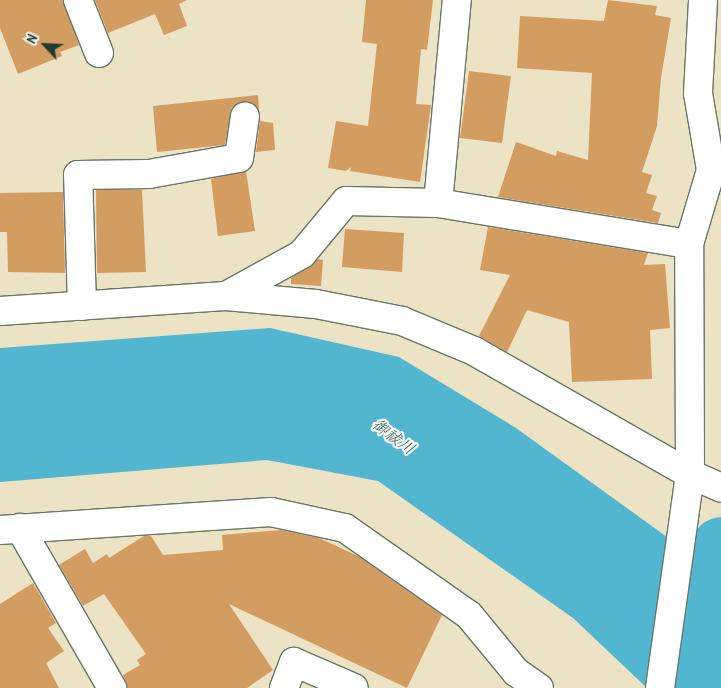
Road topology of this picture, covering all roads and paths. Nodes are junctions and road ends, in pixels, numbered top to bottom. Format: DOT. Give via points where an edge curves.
graph roads {
  1 [pos="78,0"];
  2 [pos="457,0"];
  3 [pos="703,0"];
  4 [pos="99,53"];
  5 [pos="245,116"];
  6 [pos="438,203"];
  7 [pos="689,244"];
  8 [pos="226,296"];
  9 [pos="82,306"];
  10 [pos="0,311"];
  11 [pos="690,474"];
  12 [pos="718,488"];
  13 [pos="10,529"];
  14 [pos="510,680"];
  15 [pos="112,688"];
  16 [pos="284,688"];
  17 [pos="354,688"];
  18 [pos="539,688"];
  19 [pos="660,688"];
  1 -- 4 [label="street"];
  2 -- 6 [label="street"];
  3 -- 7 [label="street" via="698,93 711,170"];
  5 -- 9 [label="street" via="239,158 149,174 78,175"];
  6 -- 7 [label="street"];
  6 -- 8 [label="street" via="346,201 302,254"];
  7 -- 11 [label="street"];
  8 -- 9 [label="street"];
  8 -- 11 [label="street" via="316,304 402,321 474,351"];
  9 -- 10 [label="street"];
  11 -- 12 [label="street"];
  11 -- 19 [label="street"];
  13 -- 14 [label="street" via="272,512 345,528 469,615"];
  13 -- 15 [label="street"];
  14 -- 18 [label="street"];
  16 -- 17 [label="street" via="294,662"];
}
